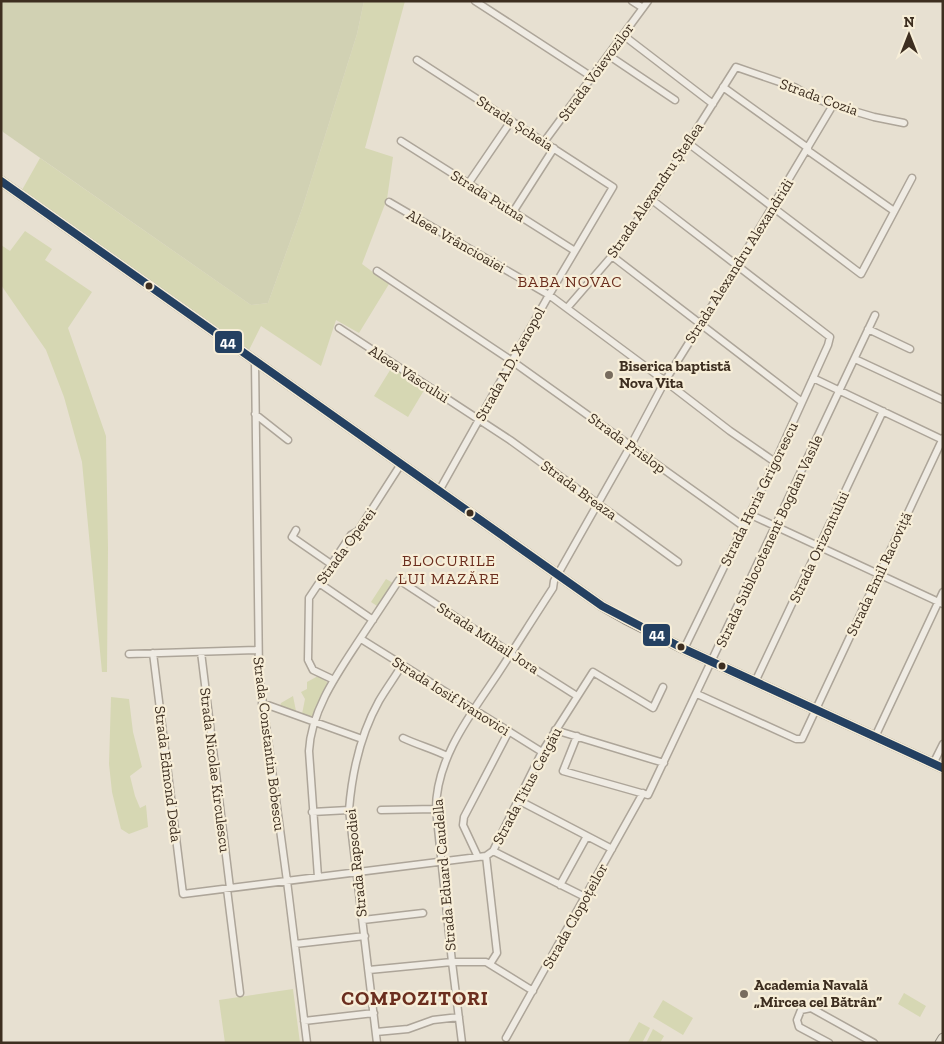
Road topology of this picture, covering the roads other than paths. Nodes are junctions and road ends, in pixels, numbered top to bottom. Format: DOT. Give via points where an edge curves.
graph roads {
  1 [pos="475,1"];
  2 [pos="632,1"];
  3 [pos="648,1"];
  4 [pos="643,8"];
  5 [pos="623,35"];
  6 [pos="608,55"];
  7 [pos="417,60"];
  8 [pos="736,67"];
  9 [pos="592,77"];
  10 [pos="723,87"];
  11 [pos="675,100"];
  12 [pos="713,104"];
  13 [pos="833,105"];
  14 [pos="511,121"];
  15 [pos="904,123"];
  16 [pos="401,141"];
  17 [pos="544,142"];
  18 [pos="688,143"];
  19 [pos="554,148"];
  20 [pos="807,149"];
  21 [pos="912,178"];
  22 [pos="1,181"];
  23 [pos="468,184"];
  24 [pos="613,186"];
  25 [pos="652,200"];
  26 [pos="389,202"];
  27 [pos="772,207"];
  28 [pos="894,211"];
  29 [pos="513,212"];
  30 [pos="575,251"];
  31 [pos="612,256"];
  32 [pos="737,266"];
  33 [pos="377,272"];
  34 [pos="549,295"];
  35 [pos="567,308"];
  36 [pos="875,315"];
  37 [pos="701,323"];
  38 [pos="339,328"];
  39 [pos="868,329"];
  40 [pos="910,349"];
  41 [pos="855,359"];
  42 [pos="255,360"];
  43 [pos="512,360"];
  44 [pos="813,378"];
  45 [pos="665,380"];
  46 [pos="839,391"];
  47 [pos="943,400"];
  48 [pos="802,402"];
  49 [pos="882,412"];
  50 [pos="255,414"];
  51 [pos="479,420"];
  52 [pos="943,439"];
  53 [pos="288,440"];
  54 [pos="631,445"];
  55 [pos="775,462"];
  56 [pos="402,464"];
  57 [pos="439,491"];
  58 [pos="598,504"];
  59 [pos="749,514"];
  60 [pos="743,526"];
  61 [pos="776,526"];
  62 [pos="296,530"];
  63 [pos="819,546"];
  64 [pos="678,562"];
  65 [pos="331,564"];
  66 [pos="879,574"];
  67 [pos="561,577"];
  68 [pos="319,583"];
  69 [pos="943,592"];
  70 [pos="940,603"];
  71 [pos="373,620"];
  72 [pos="360,639"];
  73 [pos="684,649"];
  74 [pos="258,650"];
  75 [pos="201,652"];
  76 [pos="152,653"];
  77 [pos="511,653"];
  78 [pos="129,654"];
  79 [pos="712,662"];
  80 [pos="402,665"];
  81 [pos="334,680"];
  82 [pos="755,682"];
  83 [pos="663,687"];
  84 [pos="697,694"];
  85 [pos="577,696"];
  86 [pos="262,703"];
  87 [pos="474,710"];
  88 [pos="815,710"];
  89 [pos="315,722"];
  90 [pos="556,730"];
  91 [pos="509,731"];
  92 [pos="577,736"];
  93 [pos="875,737"];
  94 [pos="403,738"];
  95 [pos="362,739"];
  96 [pos="943,744"];
  97 [pos="542,752"];
  98 [pos="447,756"];
  99 [pos="664,762"];
  100 [pos="933,764"];
  101 [pos="943,768"];
  102 [pos="646,794"];
  103 [pos="518,800"];
  104 [pos="436,809"];
  105 [pos="349,810"];
  106 [pos="381,810"];
  107 [pos="312,812"];
  108 [pos="587,836"];
  109 [pos="612,849"];
  110 [pos="493,851"];
  111 [pos="486,856"];
  112 [pos="478,857"];
  113 [pos="441,861"];
  114 [pos="357,872"];
  115 [pos="318,877"];
  116 [pos="287,881"];
  117 [pos="560,885"];
  118 [pos="229,888"];
  119 [pos="585,897"];
  120 [pos="423,913"];
  121 [pos="363,920"];
  122 [pos="364,936"];
  123 [pos="295,944"];
  124 [pos="452,962"];
  125 [pos="490,964"];
  126 [pos="369,970"];
  127 [pos="533,990"];
  128 [pos="240,993"];
  129 [pos="374,1012"];
  130 [pos="459,1017"];
  131 [pos="304,1022"];
  132 [pos="376,1032"];
  133 [pos="506,1038"];
  134 [pos="943,1038"];
  135 [pos="307,1043"];
  136 [pos="377,1043"];
  137 [pos="462,1043"];
  138 [pos="829,1043"];
  139 [pos="874,1043"];
  140 [pos="940,1043"];
  1 -- 9 [label="street"];
  2 -- 4 [label="street"];
  3 -- 4 [label="street, Strada Voievozilor"];
  4 -- 5 [label="street, Strada Voievozilor"];
  5 -- 6 [label="street, Strada Voievozilor"];
  5 -- 12 [label="street"];
  6 -- 9 [label="street, Strada Voievozilor"];
  6 -- 11 [label="street"];
  7 -- 14 [label="street, Strada Șcheia"];
  8 -- 10 [label="street, Strada Alexandru Șteflea"];
  8 -- 13 [label="street, Strada Cozia" via="794,87"];
  9 -- 17 [label="street, Strada Voievozilor"];
  10 -- 12 [label="street, Strada Alexandru Șteflea"];
  10 -- 20 [label="street"];
  12 -- 18 [label="street, Strada Alexandru Șteflea"];
  13 -- 15 [label="street, Strada Cozia"];
  13 -- 20 [label="street, Strada Alexandru Alexandridi"];
  14 -- 17 [label="street, Strada Șcheia"];
  14 -- 23 [label="street"];
  16 -- 23 [label="street, Strada Putna"];
  17 -- 19 [label="street, Strada Șcheia"];
  18 -- 25 [label="street, Strada Alexandru Șteflea"];
  18 -- 27 [label="street"];
  19 -- 24 [label="street, Strada Șcheia"];
  19 -- 29 [label="street"];
  20 -- 27 [label="street, Strada Alexandru Alexandridi"];
  20 -- 28 [label="street"];
  21 -- 28 [label="street"];
  22 -- 42 [label="main road"];
  23 -- 29 [label="street, Strada Putna"];
  24 -- 30 [label="street, Strada A.D. Xenopol"];
  25 -- 31 [label="street, Strada Alexandru Șteflea"];
  25 -- 32 [label="street"];
  26 -- 34 [label="street, Aleea Vrâncioaiei"];
  27 -- 28 [label="street" via="861,274"];
  27 -- 32 [label="street, Strada Alexandru Alexandridi"];
  29 -- 30 [label="street, Strada Putna"];
  30 -- 34 [label="street, Strada A.D. Xenopol"];
  31 -- 35 [label="street, Strada Alexandru Șteflea"];
  31 -- 37 [label="street"];
  32 -- 37 [label="street, Strada Alexandru Alexandridi"];
  32 -- 44 [label="street, Strada Horia Grigorescu" via="830,337"];
  33 -- 43 [label="street, Strada Prislop"];
  34 -- 35 [label="street, Aleea Vrâncioaiei"];
  34 -- 43 [label="street, Strada A.D. Xenopol"];
  35 -- 45 [label="street, Aleea Vrâncioaiei"];
  36 -- 39 [label="street, Strada Sublocotenent Bogdan Vasile"];
  37 -- 45 [label="street, Strada Alexandru Alexandridi"];
  37 -- 48 [label="street"];
  38 -- 51 [label="street, Aleea Vâscului"];
  39 -- 40 [label="street"];
  39 -- 41 [label="street, Strada Sublocotenent Bogdan Vasile"];
  41 -- 46 [label="street, Strada Sublocotenent Bogdan Vasile"];
  41 -- 47 [label="street"];
  42 -- 50 [label="street, Strada Constantin Bobescu"];
  42 -- 56 [label="main road"];
  43 -- 51 [label="street, Strada A.D. Xenopol"];
  43 -- 54 [label="street, Strada Prislop"];
  44 -- 46 [label="street"];
  44 -- 48 [label="street, Strada Horia Grigorescu"];
  45 -- 54 [label="street, Strada Alexandru Alexandridi"];
  45 -- 55 [label="street, Aleea Vrâncioaiei" via="730,432"];
  46 -- 49 [label="street"];
  46 -- 61 [label="street, Strada Sublocotenent Bogdan Vasile"];
  48 -- 55 [label="street, Strada Horia Grigorescu"];
  49 -- 52 [label="street"];
  49 -- 63 [label="street, Strada Orizontului"];
  50 -- 53 [label="street"];
  50 -- 74 [label="street, Strada Constantin Bobescu"];
  51 -- 57 [label="street, Strada A.D. Xenopol"];
  51 -- 58 [label="street, Strada Breaza"];
  52 -- 66 [label="street, Strada Emil Racoviță"];
  54 -- 58 [label="street, Strada Alexandru Alexandridi"];
  54 -- 60 [label="street, Strada Prislop"];
  55 -- 59 [label="street, Strada Horia Grigorescu"];
  56 -- 57 [label="main road"];
  56 -- 65 [label="street, Strada Operei" via="358,532 351,535"];
  57 -- 67 [label="main road"];
  58 -- 64 [label="street, Strada Breaza"];
  58 -- 67 [label="street, Strada Alexandru Alexandridi"];
  59 -- 60 [label="street, Strada Horia Grigorescu"];
  59 -- 61 [label="street"];
  60 -- 73 [label="street, Strada Horia Grigorescu"];
  61 -- 63 [label="street"];
  61 -- 79 [label="street, Strada Sublocotenent Bogdan Vasile"];
  62 -- 65 [label="street" via="292,537"];
  63 -- 66 [label="street"];
  63 -- 82 [label="street, Strada Orizontului"];
  65 -- 68 [label="street, Strada Operei"];
  66 -- 70 [label="street"];
  66 -- 88 [label="street, Strada Emil Racoviță"];
  67 -- 73 [label="main road" via="625,619"];
  67 -- 77 [label="street, Strada Eduard Caudella" via="554,581 553,588"];
  68 -- 71 [label="street"];
  68 -- 81 [label="street, Strada Operei" via="309,598 308,660 314,670"];
  69 -- 70 [label="street"];
  70 -- 93 [label="street"];
  71 -- 72 [label="street"];
  71 -- 77 [label="street, Strada Mihail Jora" via="399,580"];
  72 -- 80 [label="street, Strada Iosif Ivanovici"];
  72 -- 81 [label="street"];
  73 -- 79 [label="main road"];
  74 -- 75 [label="street"];
  74 -- 86 [label="street, Strada Constantin Bobescu"];
  75 -- 76 [label="street"];
  75 -- 118 [label="street, Strada Nicolae Kirculescu"];
  76 -- 78 [label="street"];
  76 -- 118 [label="street, Strada Edmond Deda" via="183,894"];
  77 -- 85 [label="street, Strada Mihail Jora"];
  77 -- 87 [label="street, Strada Eduard Caudella"];
  79 -- 82 [label="main road"];
  79 -- 84 [label="street, Strada Sublocotenent Bogdan Vasile"];
  80 -- 87 [label="street, Strada Iosif Ivanovici"];
  80 -- 95 [label="street, Strada Rapsodiei"];
  81 -- 89 [label="street"];
  82 -- 88 [label="main road"];
  83 -- 85 [label="street, Strada Titus Cergău" via="653,708 593,672"];
  84 -- 88 [label="street, Strada Emil Racoviță" via="799,740"];
  84 -- 99 [label="street, Strada Sublocotenent Bogdan Vasile"];
  85 -- 90 [label="street, Strada Titus Cergău"];
  86 -- 89 [label="street"];
  86 -- 116 [label="street, Strada Constantin Bobescu"];
  87 -- 91 [label="street, Strada Iosif Ivanovici"];
  87 -- 98 [label="street, Strada Eduard Caudella"];
  88 -- 93 [label="main road"];
  89 -- 95 [label="street"];
  89 -- 107 [label="street" via="309,751"];
  90 -- 92 [label="street"];
  90 -- 97 [label="street, Strada Titus Cergău"];
  91 -- 97 [label="street, Strada Iosif Ivanovici"];
  91 -- 112 [label="street" via="464,817 463,825"];
  92 -- 99 [label="street"];
  92 -- 102 [label="street" via="564,771"];
  93 -- 100 [label="main road"];
  94 -- 98 [label="street"];
  95 -- 105 [label="street, Strada Rapsodiei" via="351,783"];
  96 -- 100 [label="street"];
  97 -- 103 [label="street, Strada Titus Cergău"];
  98 -- 104 [label="street, Strada Eduard Caudella" via="437,784"];
  99 -- 102 [label="street, Strada Sublocotenent Bogdan Vasile"];
  100 -- 101 [label="main road"];
  102 -- 109 [label="street, Strada Clopoțeilor"];
  103 -- 108 [label="street"];
  103 -- 110 [label="street, Strada Titus Cergău"];
  104 -- 106 [label="street"];
  104 -- 113 [label="street, Strada Eduard Caudella"];
  105 -- 107 [label="street"];
  105 -- 114 [label="street, Strada Rapsodiei"];
  107 -- 115 [label="street"];
  108 -- 109 [label="street"];
  108 -- 117 [label="street"];
  109 -- 119 [label="street, Strada Clopoțeilor"];
  110 -- 111 [label="street, Strada Titus Cergău"];
  110 -- 117 [label="street"];
  111 -- 112 [label="street"];
  111 -- 125 [label="street, Strada Titus Cergău" via="496,953"];
  112 -- 113 [label="street"];
  113 -- 114 [label="street"];
  113 -- 124 [label="street, Strada Eduard Caudella"];
  114 -- 115 [label="street"];
  114 -- 121 [label="street, Strada Rapsodiei"];
  115 -- 116 [label="street"];
  116 -- 118 [label="street"];
  116 -- 123 [label="street, Strada Constantin Bobescu"];
  117 -- 119 [label="street"];
  118 -- 128 [label="street, Strada Nicolae Kirculescu"];
  119 -- 127 [label="street, Strada Clopoțeilor"];
  120 -- 121 [label="street"];
  121 -- 122 [label="street, Strada Rapsodiei"];
  122 -- 123 [label="street"];
  122 -- 126 [label="street, Strada Rapsodiei"];
  123 -- 131 [label="street, Strada Constantin Bobescu"];
  124 -- 125 [label="street" via="482,961"];
  124 -- 126 [label="street"];
  124 -- 130 [label="street, Strada Eduard Caudella"];
  125 -- 127 [label="street"];
  126 -- 129 [label="street, Strada Rapsodiei"];
  127 -- 133 [label="street, Strada Clopoțeilor"];
  129 -- 131 [label="street"];
  129 -- 132 [label="street, Strada Rapsodiei"];
  130 -- 132 [label="street" via="433,1020 408,1030"];
  130 -- 137 [label="street, Strada Eduard Caudella"];
  131 -- 135 [label="street, Strada Constantin Bobescu"];
  132 -- 136 [label="street, Strada Rapsodiei"];
  134 -- 140 [label="main road"];
  138 -- 139 [label="street" via="799,1027 797,1020 801,1010 811,1008"];
}
